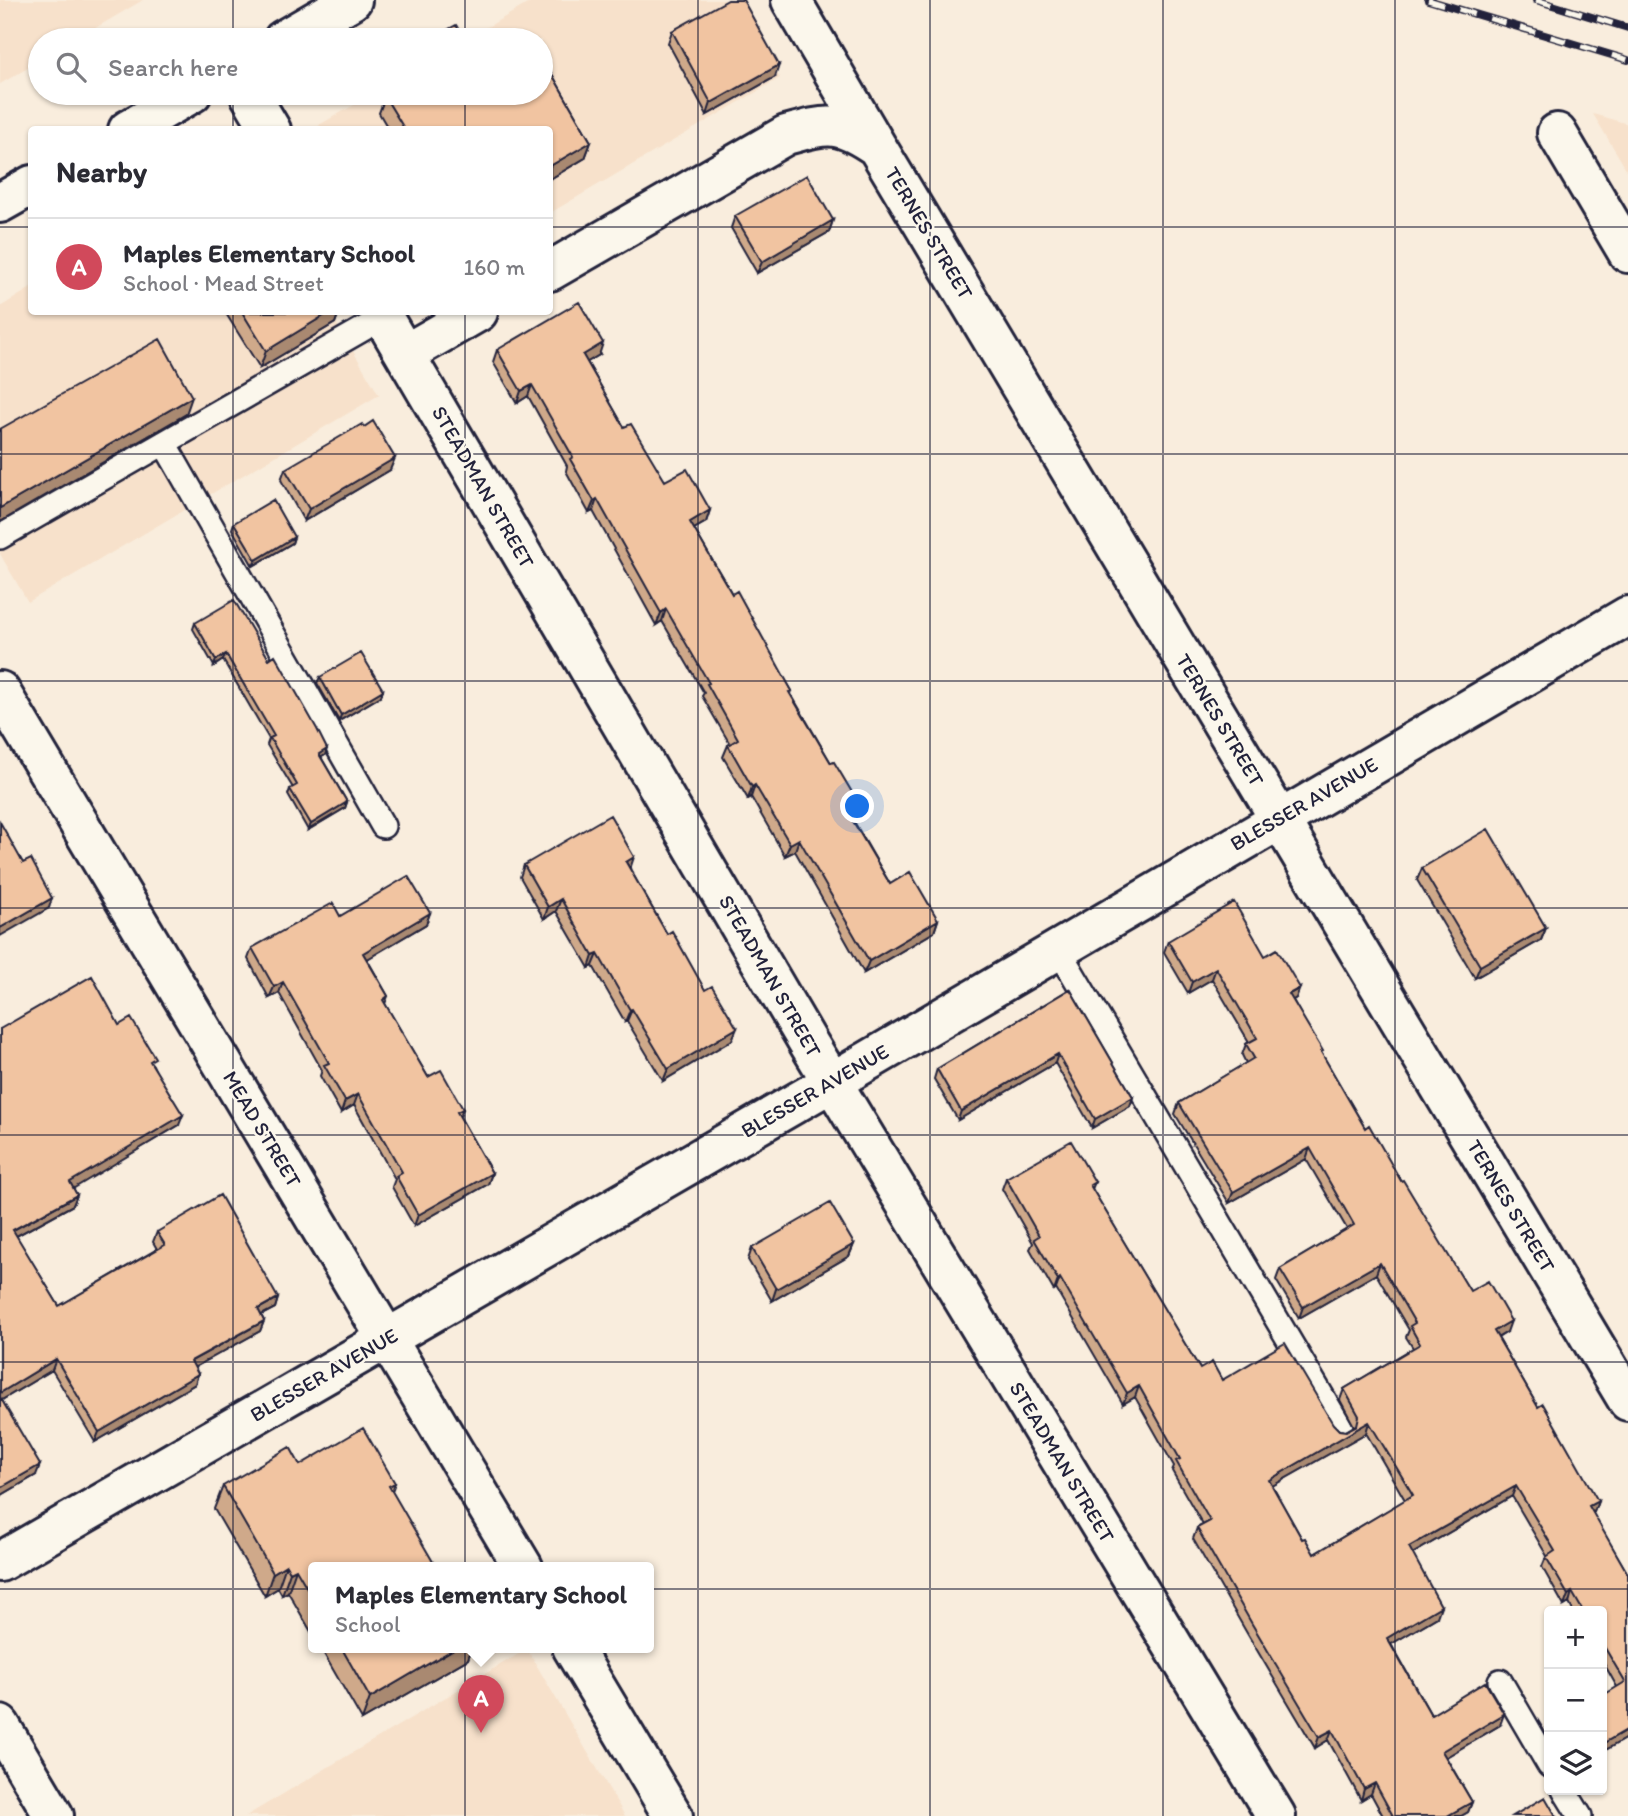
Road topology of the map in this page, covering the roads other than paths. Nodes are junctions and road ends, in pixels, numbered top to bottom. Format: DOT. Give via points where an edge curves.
graph roads {
  1 [pos="352,0"];
  2 [pos="791,0"];
  3 [pos="304,28"];
  4 [pos="171,105"];
  5 [pos="256,105"];
  6 [pos="135,126"];
  7 [pos="269,126"];
  8 [pos="1557,133"];
  9 [pos="877,147"];
  10 [pos="28,187"];
  11 [pos="0,203"];
  12 [pos="1628,253"];
  13 [pos="553,269"];
  14 [pos="380,315"];
  15 [pos="383,315"];
  16 [pos="473,315"];
  17 [pos="405,354"];
  18 [pos="164,443"];
  19 [pos="0,537"];
  20 [pos="1628,616"];
  21 [pos="0,691"];
  22 [pos="1280,818"];
  23 [pos="383,826"];
  24 [pos="1058,949"];
  25 [pos="832,1082"];
  26 [pos="387,1339"];
  27 [pos="1628,1401"];
  28 [pos="1340,1428"];
  29 [pos="0,1562"];
  30 [pos="520,1562"];
  31 [pos="576,1653"];
  32 [pos="1500,1681"];
  33 [pos="0,1725"];
  34 [pos="1544,1756"];
  35 [pos="1567,1795"];
  36 [pos="54,1816"];
  37 [pos="673,1816"];
  38 [pos="1276,1816"];
  39 [pos="1580,1816"];
  1 -- 3 [label="street"];
  2 -- 9 [label="street, TERNES STREET"];
  4 -- 6 [label="street"];
  5 -- 7 [label="street"];
  8 -- 12 [label="street"];
  9 -- 13 [label="street, TERNES STREET" via="851,129 820,126 786,135"];
  9 -- 22 [label="street, TERNES STREET"];
  10 -- 11 [label="street"];
  14 -- 18 [label="lane"];
  15 -- 17 [label="street, STEADMAN STREET"];
  16 -- 17 [label="street"];
  17 -- 25 [label="street, STEADMAN STREET"];
  18 -- 19 [label="lane"];
  18 -- 23 [label="lane"];
  20 -- 22 [label="street, BLESSER AVENUE"];
  21 -- 26 [label="street, MEAD STREET"];
  22 -- 24 [label="street, BLESSER AVENUE"];
  22 -- 27 [label="street, TERNES STREET"];
  24 -- 25 [label="street, BLESSER AVENUE"];
  24 -- 28 [label="lane"];
  25 -- 26 [label="street, BLESSER AVENUE"];
  25 -- 38 [label="street, STEADMAN STREET"];
  26 -- 29 [label="street, BLESSER AVENUE"];
  26 -- 30 [label="street, MEAD STREET"];
  31 -- 37 [label="street"];
  32 -- 34 [label="lane"];
  33 -- 36 [label="street"];
  35 -- 39 [label="lane"];
}
